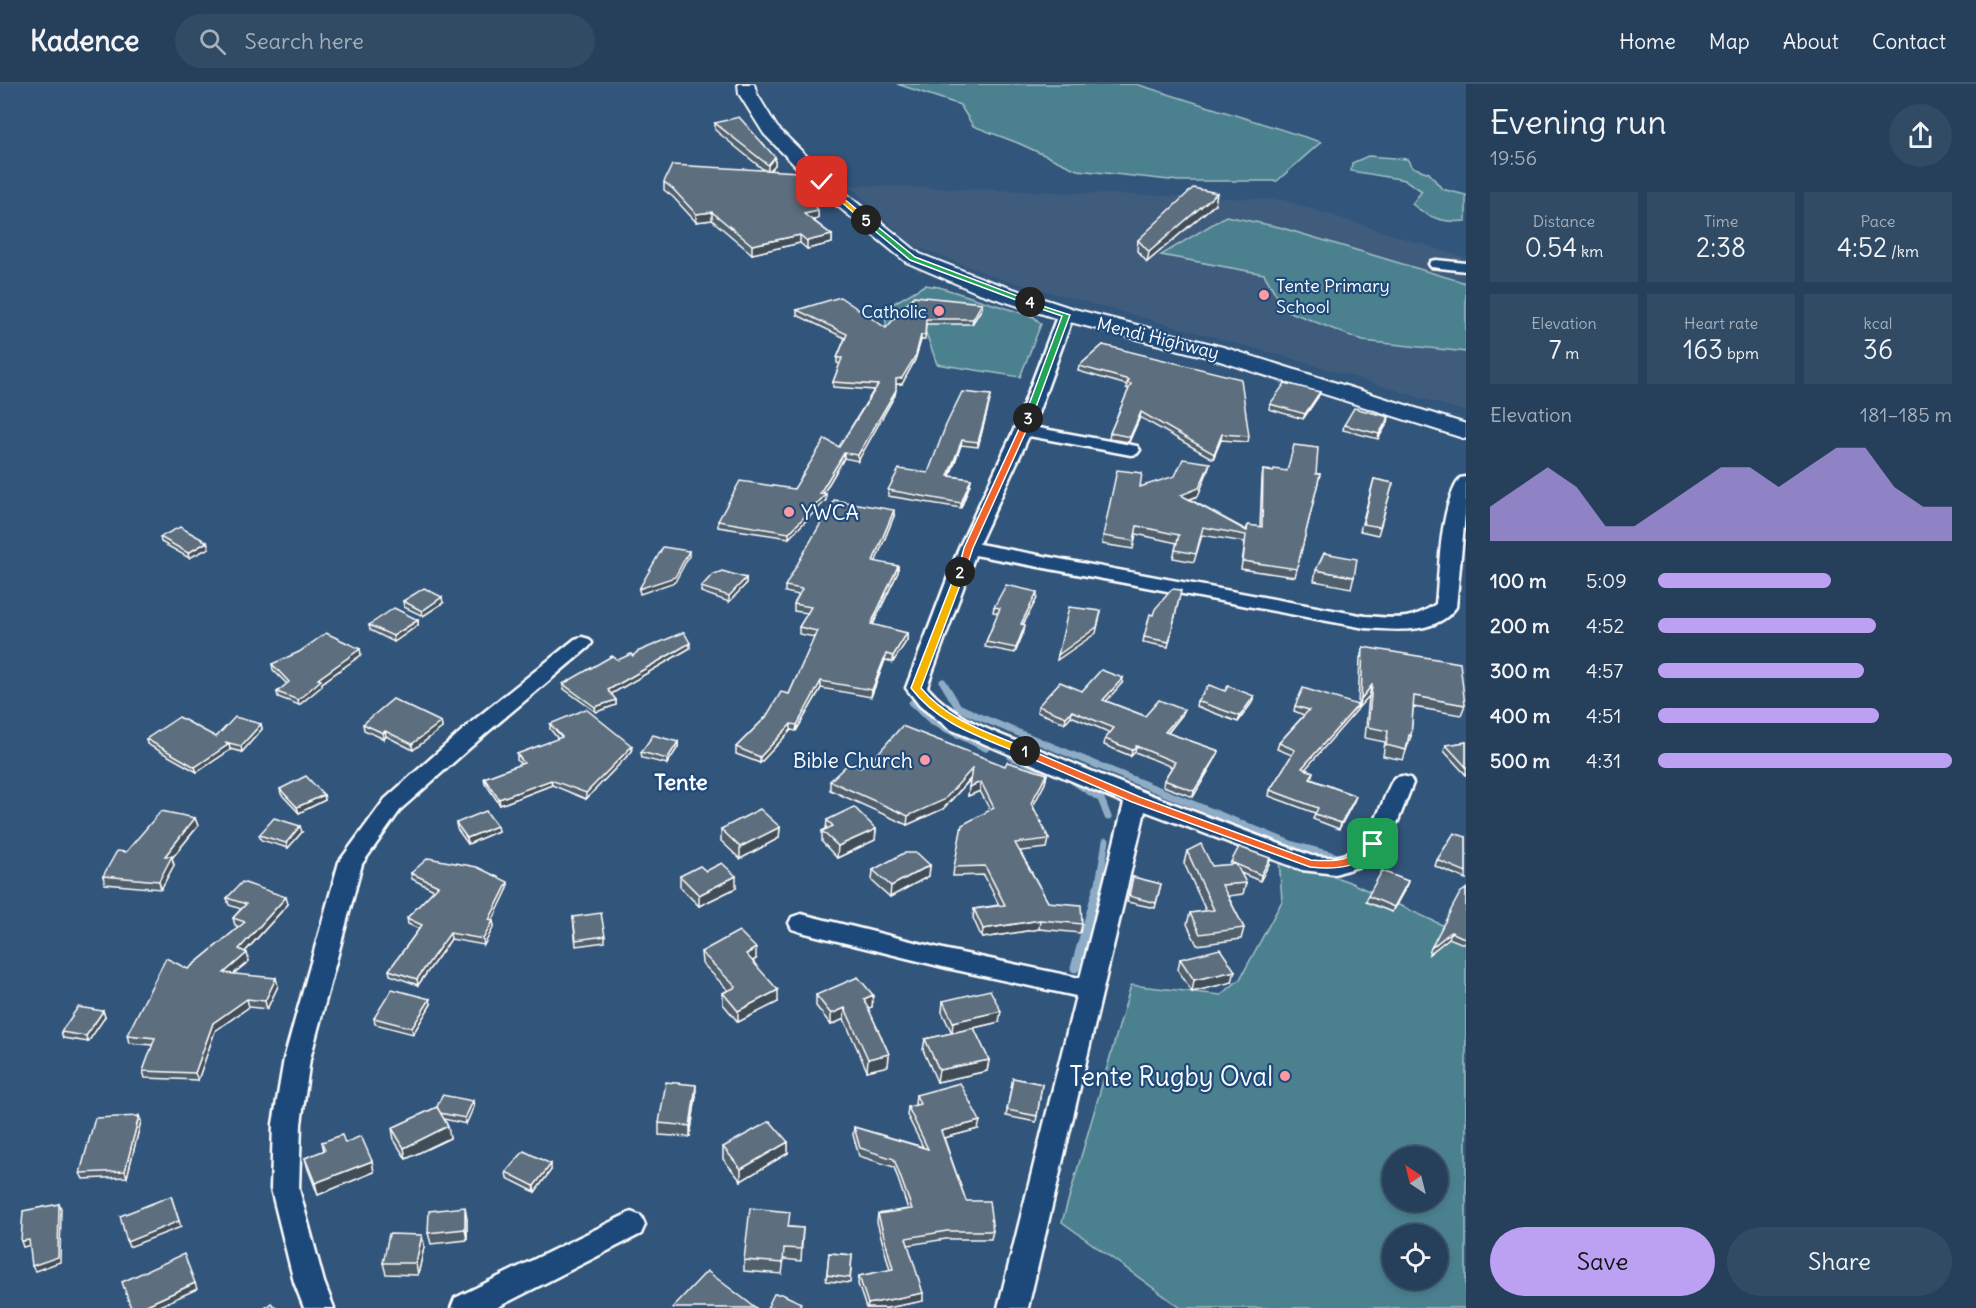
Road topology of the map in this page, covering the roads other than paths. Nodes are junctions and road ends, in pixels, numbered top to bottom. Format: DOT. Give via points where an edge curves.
graph roads {
  1 [pos="746,84"];
  2 [pos="1436,264"];
  3 [pos="1466,267"];
  4 [pos="1066,315"];
  5 [pos="1023,430"];
  6 [pos="1466,432"];
  7 [pos="1131,450"];
  8 [pos="1466,482"];
  9 [pos="1461,509"];
  10 [pos="968,548"];
  11 [pos="582,643"];
  12 [pos="1402,783"];
  13 [pos="1136,799"];
  14 [pos="801,923"];
  15 [pos="1090,990"];
  16 [pos="631,1225"];
  17 [pos="319,1308"];
  18 [pos="466,1308"];
  19 [pos="1013,1308"];
  1 -- 4 [label="main road, Mendi Highway" via="770,130 831,191 913,258"];
  2 -- 3 [label="street"];
  4 -- 5 [label="street"];
  4 -- 6 [label="main road, Mendi Highway" via="1215,352"];
  5 -- 7 [label="street"];
  5 -- 10 [label="street"];
  8 -- 9 [label="street"];
  9 -- 10 [label="street" via="1446,607 1424,621 1396,624 1292,610"];
  10 -- 13 [label="street" via="916,688 958,724"];
  11 -- 17 [label="street" via="393,804 351,862 299,1050 287,1124 285,1189"];
  12 -- 13 [label="street" via="1382,834 1361,857 1337,866 1310,864"];
  13 -- 15 [label="street"];
  14 -- 15 [label="street"];
  15 -- 19 [label="street"];
  16 -- 18 [label="street"];
}
